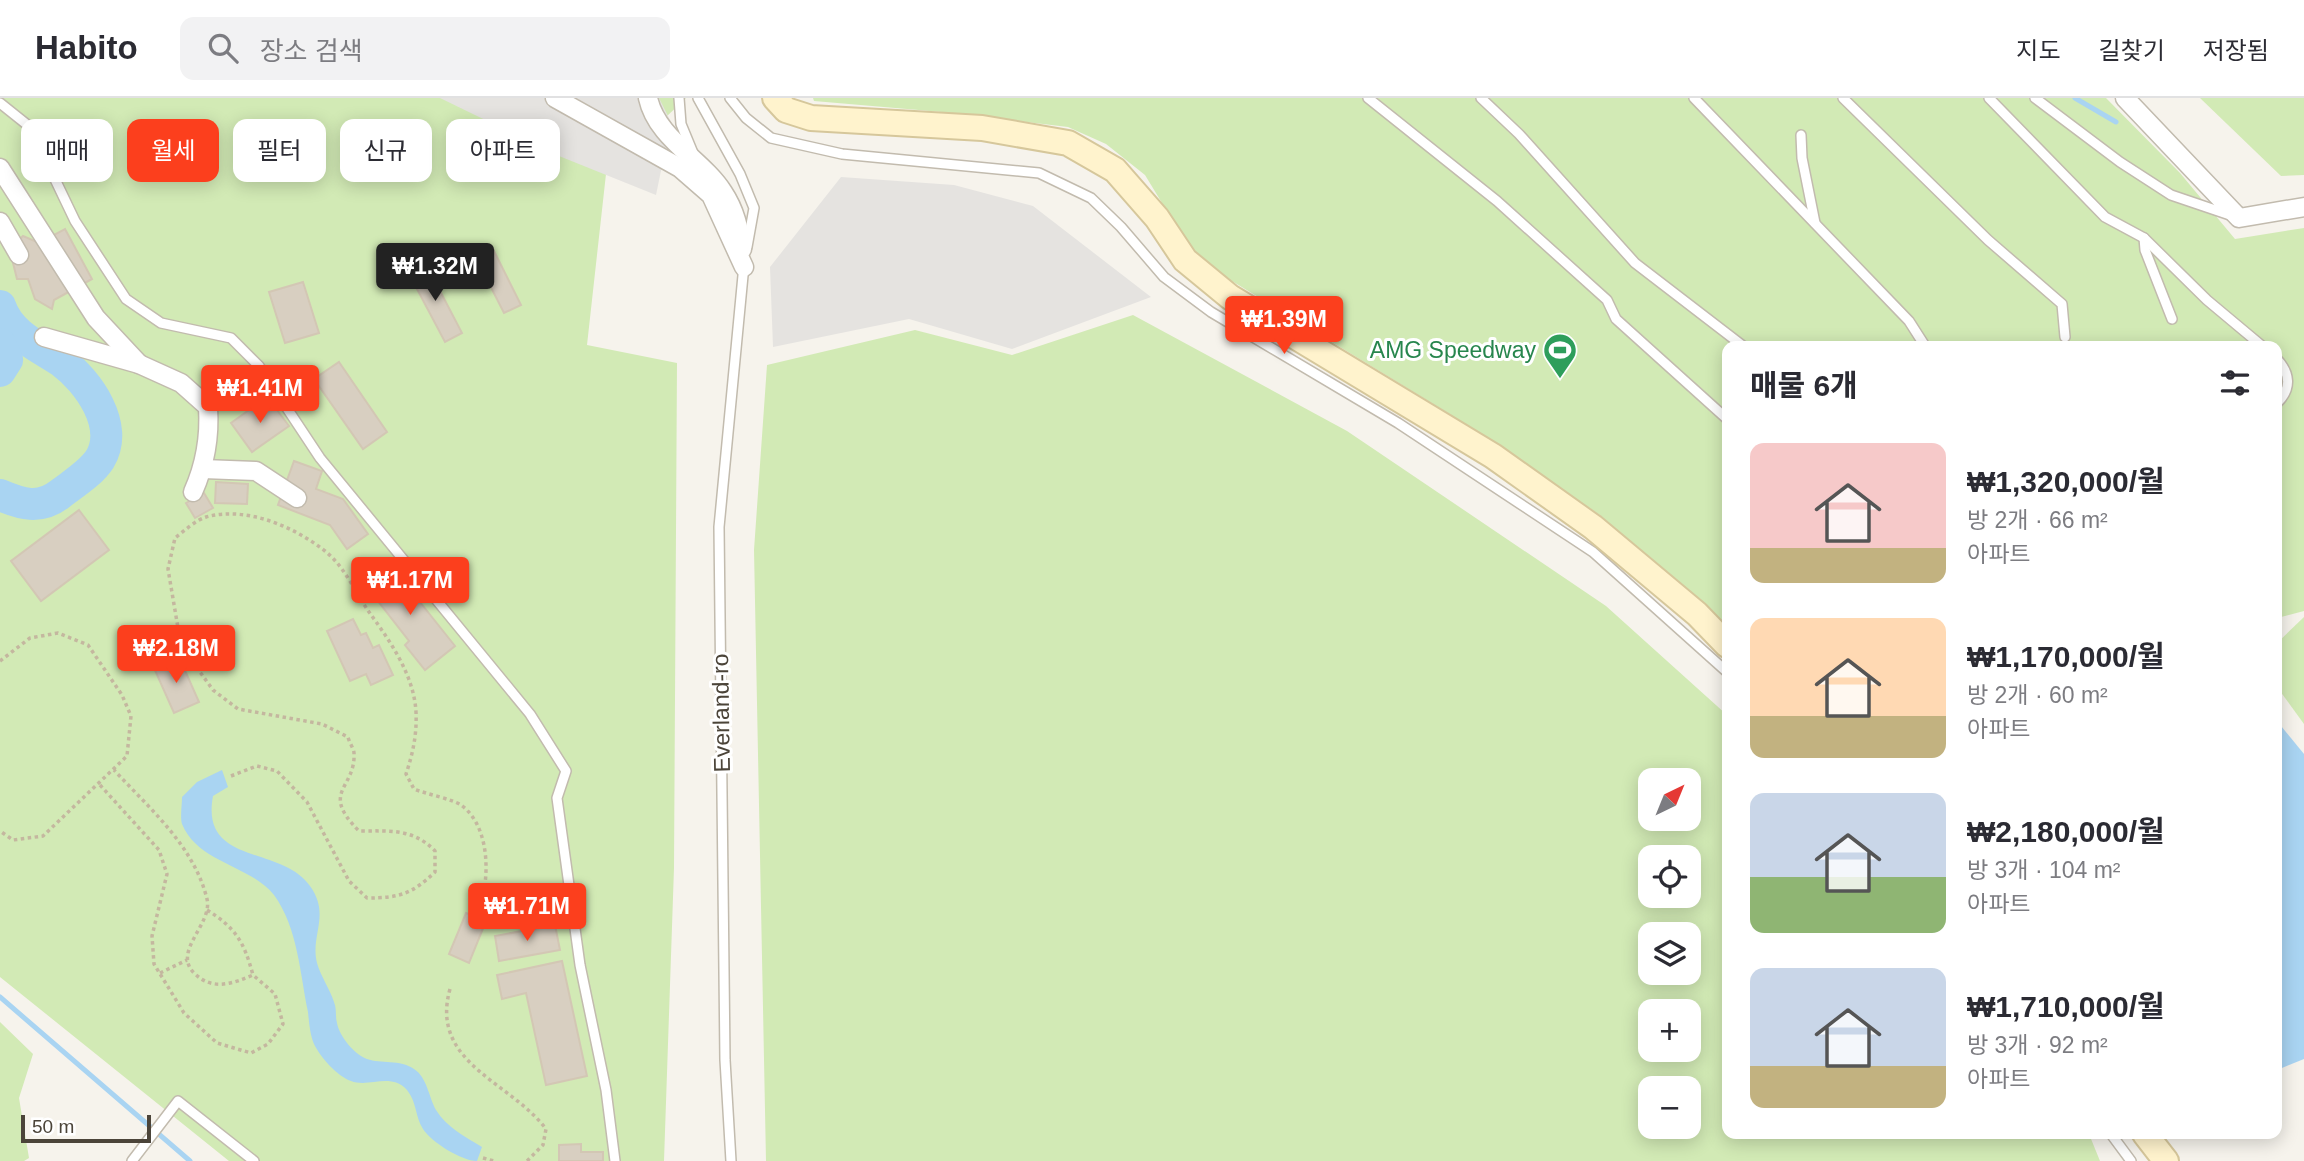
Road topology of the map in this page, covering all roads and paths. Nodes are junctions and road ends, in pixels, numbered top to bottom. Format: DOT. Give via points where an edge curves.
graph roads {
  1 [pos="555,98"];
  2 [pos="648,98"];
  3 [pos="679,98"];
  4 [pos="698,98"];
  5 [pos="730,98"];
  6 [pos="775,98"];
  7 [pos="802,98"];
  8 [pos="1368,98"];
  9 [pos="1481,98"];
  10 [pos="1693,98"];
  11 [pos="1843,98"];
  12 [pos="1989,98"];
  13 [pos="2035,98"];
  14 [pos="2125,98"];
  15 [pos="0,103"];
  16 [pos="836,118"];
  17 [pos="1801,135"];
  18 [pos="699,167"];
  19 [pos="0,168"];
  20 [pos="711,195"];
  21 [pos="2304,207"];
  22 [pos="2239,218"];
  23 [pos="0,222"];
  24 [pos="1815,225"];
  25 [pos="2144,238"];
  26 [pos="19,255"];
  27 [pos="744,267"];
  28 [pos="2172,319"];
  29 [pos="44,337"];
  30 [pos="2065,337"];
  31 [pos="1736,341"];
  32 [pos="1922,341"];
  33 [pos="2256,341"];
  34 [pos="139,364"];
  35 [pos="2282,373"];
  36 [pos="2282,395"];
  37 [pos="1722,414"];
  38 [pos="203,469"];
  39 [pos="193,492"];
  40 [pos="297,498"];
  41 [pos="1722,640"];
  42 [pos="0,661"];
  43 [pos="1722,668"];
  44 [pos="114,770"];
  45 [pos="231,776"];
  46 [pos="100,785"];
  47 [pos="0,831"];
  48 [pos="484,890"];
  49 [pos="206,910"];
  50 [pos="187,960"];
  51 [pos="160,974"];
  52 [pos="253,975"];
  53 [pos="450,989"];
  54 [pos="2115,1139"];
  55 [pos="2149,1139"];
  56 [pos="483,1158"];
  57 [pos="132,1161"];
  58 [pos="254,1161"];
  59 [pos="494,1161"];
  60 [pos="527,1161"];
  61 [pos="615,1161"];
  62 [pos="732,1161"];
  63 [pos="2130,1161"];
  64 [pos="2166,1161"];
  1 -- 20 [label="street" via="680,168"];
  2 -- 18 [label="street" via="673,141"];
  3 -- 18 [label="lane" via="681,124"];
  4 -- 27 [label="lane, Everland-ro" via="754,208"];
  5 -- 43 [label="lane" via="771,138 842,153 1039,173 1091,198 1164,277 1211,312 1398,423 1593,552"];
  6 -- 16 [label="street" via="786,110 811,118"];
  7 -- 16 [label="street"];
  8 -- 37 [label="lane" via="1497,201 1607,300 1616,319"];
  9 -- 31 [label="lane" via="1635,263"];
  10 -- 24 [label="lane"];
  11 -- 30 [label="lane" via="2062,304"];
  12 -- 25 [label="lane" via="2105,217"];
  13 -- 22 [label="lane" via="2171,195"];
  14 -- 22 [label="street"];
  15 -- 61 [label="lane" via="30,127 75,221 126,299 161,323 231,338 259,366 320,458 530,714 566,771 557,798 580,965 606,1090"];
  16 -- 41 [label="street" via="982,128 1056,141 1115,170 1157,218 1185,260 1230,297 1493,456 1592,527"];
  17 -- 24 [label="lane"];
  18 -- 20 [label="lane"];
  18 -- 27 [label="street" via="722,191 739,224"];
  19 -- 34 [label="street" via="96,318"];
  20 -- 27 [label="street"];
  21 -- 22 [label="street"];
  23 -- 26 [label="street"];
  24 -- 32 [label="lane" via="1909,321"];
  25 -- 28 [label="lane"];
  25 -- 33 [label="lane"];
  27 -- 62 [label="lane, Everland-ro" via="719,527 725,1060"];
  29 -- 34 [label="street"];
  34 -- 38 [label="street" via="181,383 208,407 210,433"];
  35 -- 36 [label="lane" via="2288,385"];
  38 -- 39 [label="street"];
  38 -- 40 [label="street" via="256,471"];
  42 -- 44 [label="path" via="30,638 58,634 88,645 131,716 127,756"];
  44 -- 46 [label="path"];
  44 -- 49 [label="path" via="194,863 208,902"];
  45 -- 48 [label="path" via="257,766 277,771 307,802 349,881 367,898 415,891 435,872 435,851 421,837 359,831 344,816 340,799 354,753 348,737 322,724 238,709 213,690 192,661 178,628 168,569 175,538 205,517 245,512 326,552 384,633 409,678 416,710 415,746 406,775 414,789 460,804 478,825 488,868"];
  46 -- 47 [label="path" via="43,836 13,840"];
  46 -- 51 [label="path" via="159,850 167,874 152,936 154,964"];
  49 -- 50 [label="path"];
  49 -- 52 [label="path" via="225,922 245,945"];
  50 -- 51 [label="path"];
  50 -- 52 [label="path" via="193,972 216,985"];
  51 -- 52 [label="path" via="184,1013 217,1043 251,1054 268,1044 283,1024 275,994"];
  53 -- 60 [label="path" via="445,1006 447,1029 476,1070 534,1113 546,1129 544,1145"];
  54 -- 63 [label="lane"];
  55 -- 64 [label="street"];
  56 -- 59 [label="path"];
  57 -- 58 [label="lane" via="178,1101"];
}
